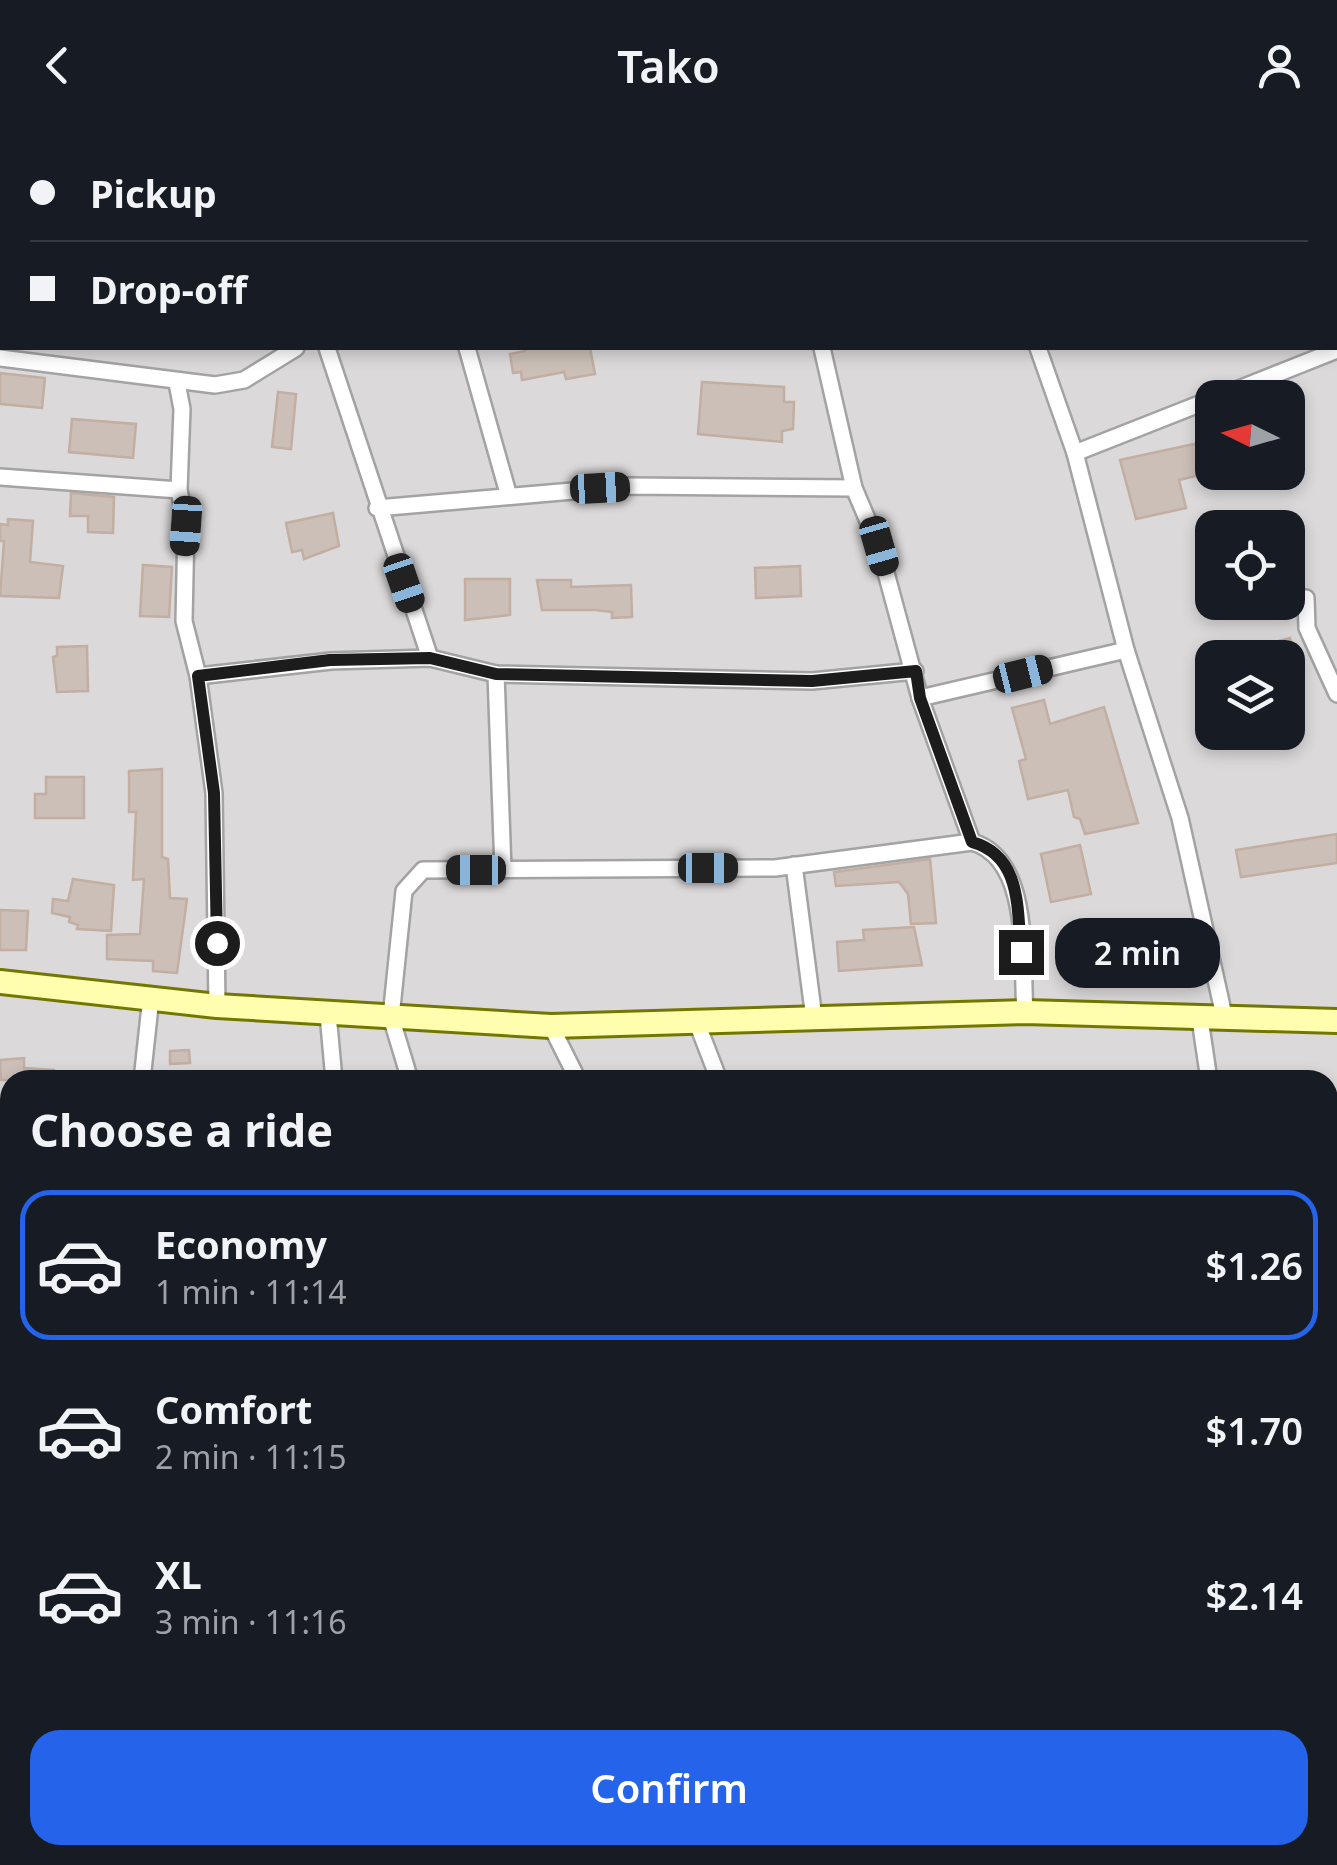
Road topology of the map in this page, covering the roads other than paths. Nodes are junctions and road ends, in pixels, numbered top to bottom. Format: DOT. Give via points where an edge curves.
graph roads {
  1 [pos="293,350"];
  2 [pos="328,350"];
  3 [pos="468,350"];
  4 [pos="822,350"];
  5 [pos="1039,350"];
  6 [pos="1337,350"];
  7 [pos="0,358"];
  8 [pos="1260,380"];
  9 [pos="178,383"];
  10 [pos="1195,406"];
  11 [pos="1075,453"];
  12 [pos="0,477"];
  13 [pos="854,488"];
  14 [pos="179,490"];
  15 [pos="508,493"];
  16 [pos="377,508"];
  17 [pos="1306,598"];
  18 [pos="1126,650"];
  19 [pos="430,658"];
  20 [pos="916,671"];
  21 [pos="496,674"];
  22 [pos="198,676"];
  23 [pos="1337,694"];
  24 [pos="920,698"];
  25 [pos="972,842"];
  26 [pos="794,865"];
  27 [pos="503,870"];
  28 [pos="0,982"];
  29 [pos="151,997"];
  30 [pos="217,1006"];
  31 [pos="1025,1012"];
  32 [pos="328,1014"];
  33 [pos="391,1017"];
  34 [pos="814,1018"];
  35 [pos="1200,1019"];
  36 [pos="1225,1020"];
  37 [pos="1337,1022"];
  38 [pos="697,1024"];
  39 [pos="552,1026"];
  40 [pos="143,1070"];
  41 [pos="333,1070"];
  42 [pos="407,1070"];
  43 [pos="573,1070"];
  44 [pos="715,1070"];
  45 [pos="1208,1070"];
  1 -- 9 [label="street" via="244,380"];
  2 -- 16 [label="street"];
  3 -- 15 [label="street"];
  4 -- 13 [label="street"];
  5 -- 11 [label="street"];
  6 -- 8 [label="street"];
  7 -- 9 [label="street"];
  9 -- 14 [label="street"];
  10 -- 11 [label="street"];
  11 -- 18 [label="street"];
  12 -- 14 [label="street"];
  13 -- 15 [label="street" via="630,486"];
  13 -- 20 [label="street" via="879,546"];
  14 -- 22 [label="street" via="186,526 184,621"];
  15 -- 16 [label="street"];
  16 -- 19 [label="street"];
  17 -- 23 [label="street" via="1306,628"];
  18 -- 24 [label="street"];
  18 -- 36 [label="street" via="1180,818"];
  19 -- 21 [label="street"];
  19 -- 22 [label="street" via="330,660"];
  20 -- 21 [label="street" via="812,681"];
  20 -- 24 [label="street"];
  21 -- 27 [label="street"];
  22 -- 30 [label="street" via="214,793"];
  24 -- 25 [label="street"];
  25 -- 26 [label="street"];
  25 -- 31 [label="street" via="990,847 1008,865"];
  26 -- 27 [label="street"];
  26 -- 34 [label="street"];
  27 -- 33 [label="street" via="422,870 411,878 404,890"];
  28 -- 29 [label="street"];
  29 -- 30 [label="street"];
  29 -- 40 [label="street"];
  30 -- 32 [label="street"];
  31 -- 34 [label="street"];
  31 -- 35 [label="street"];
  32 -- 33 [label="street"];
  32 -- 41 [label="street"];
  33 -- 39 [label="street"];
  33 -- 42 [label="street"];
  34 -- 38 [label="street"];
  35 -- 36 [label="street"];
  35 -- 45 [label="street"];
  36 -- 37 [label="street"];
  38 -- 39 [label="street"];
  38 -- 44 [label="street"];
  39 -- 43 [label="street"];
}
